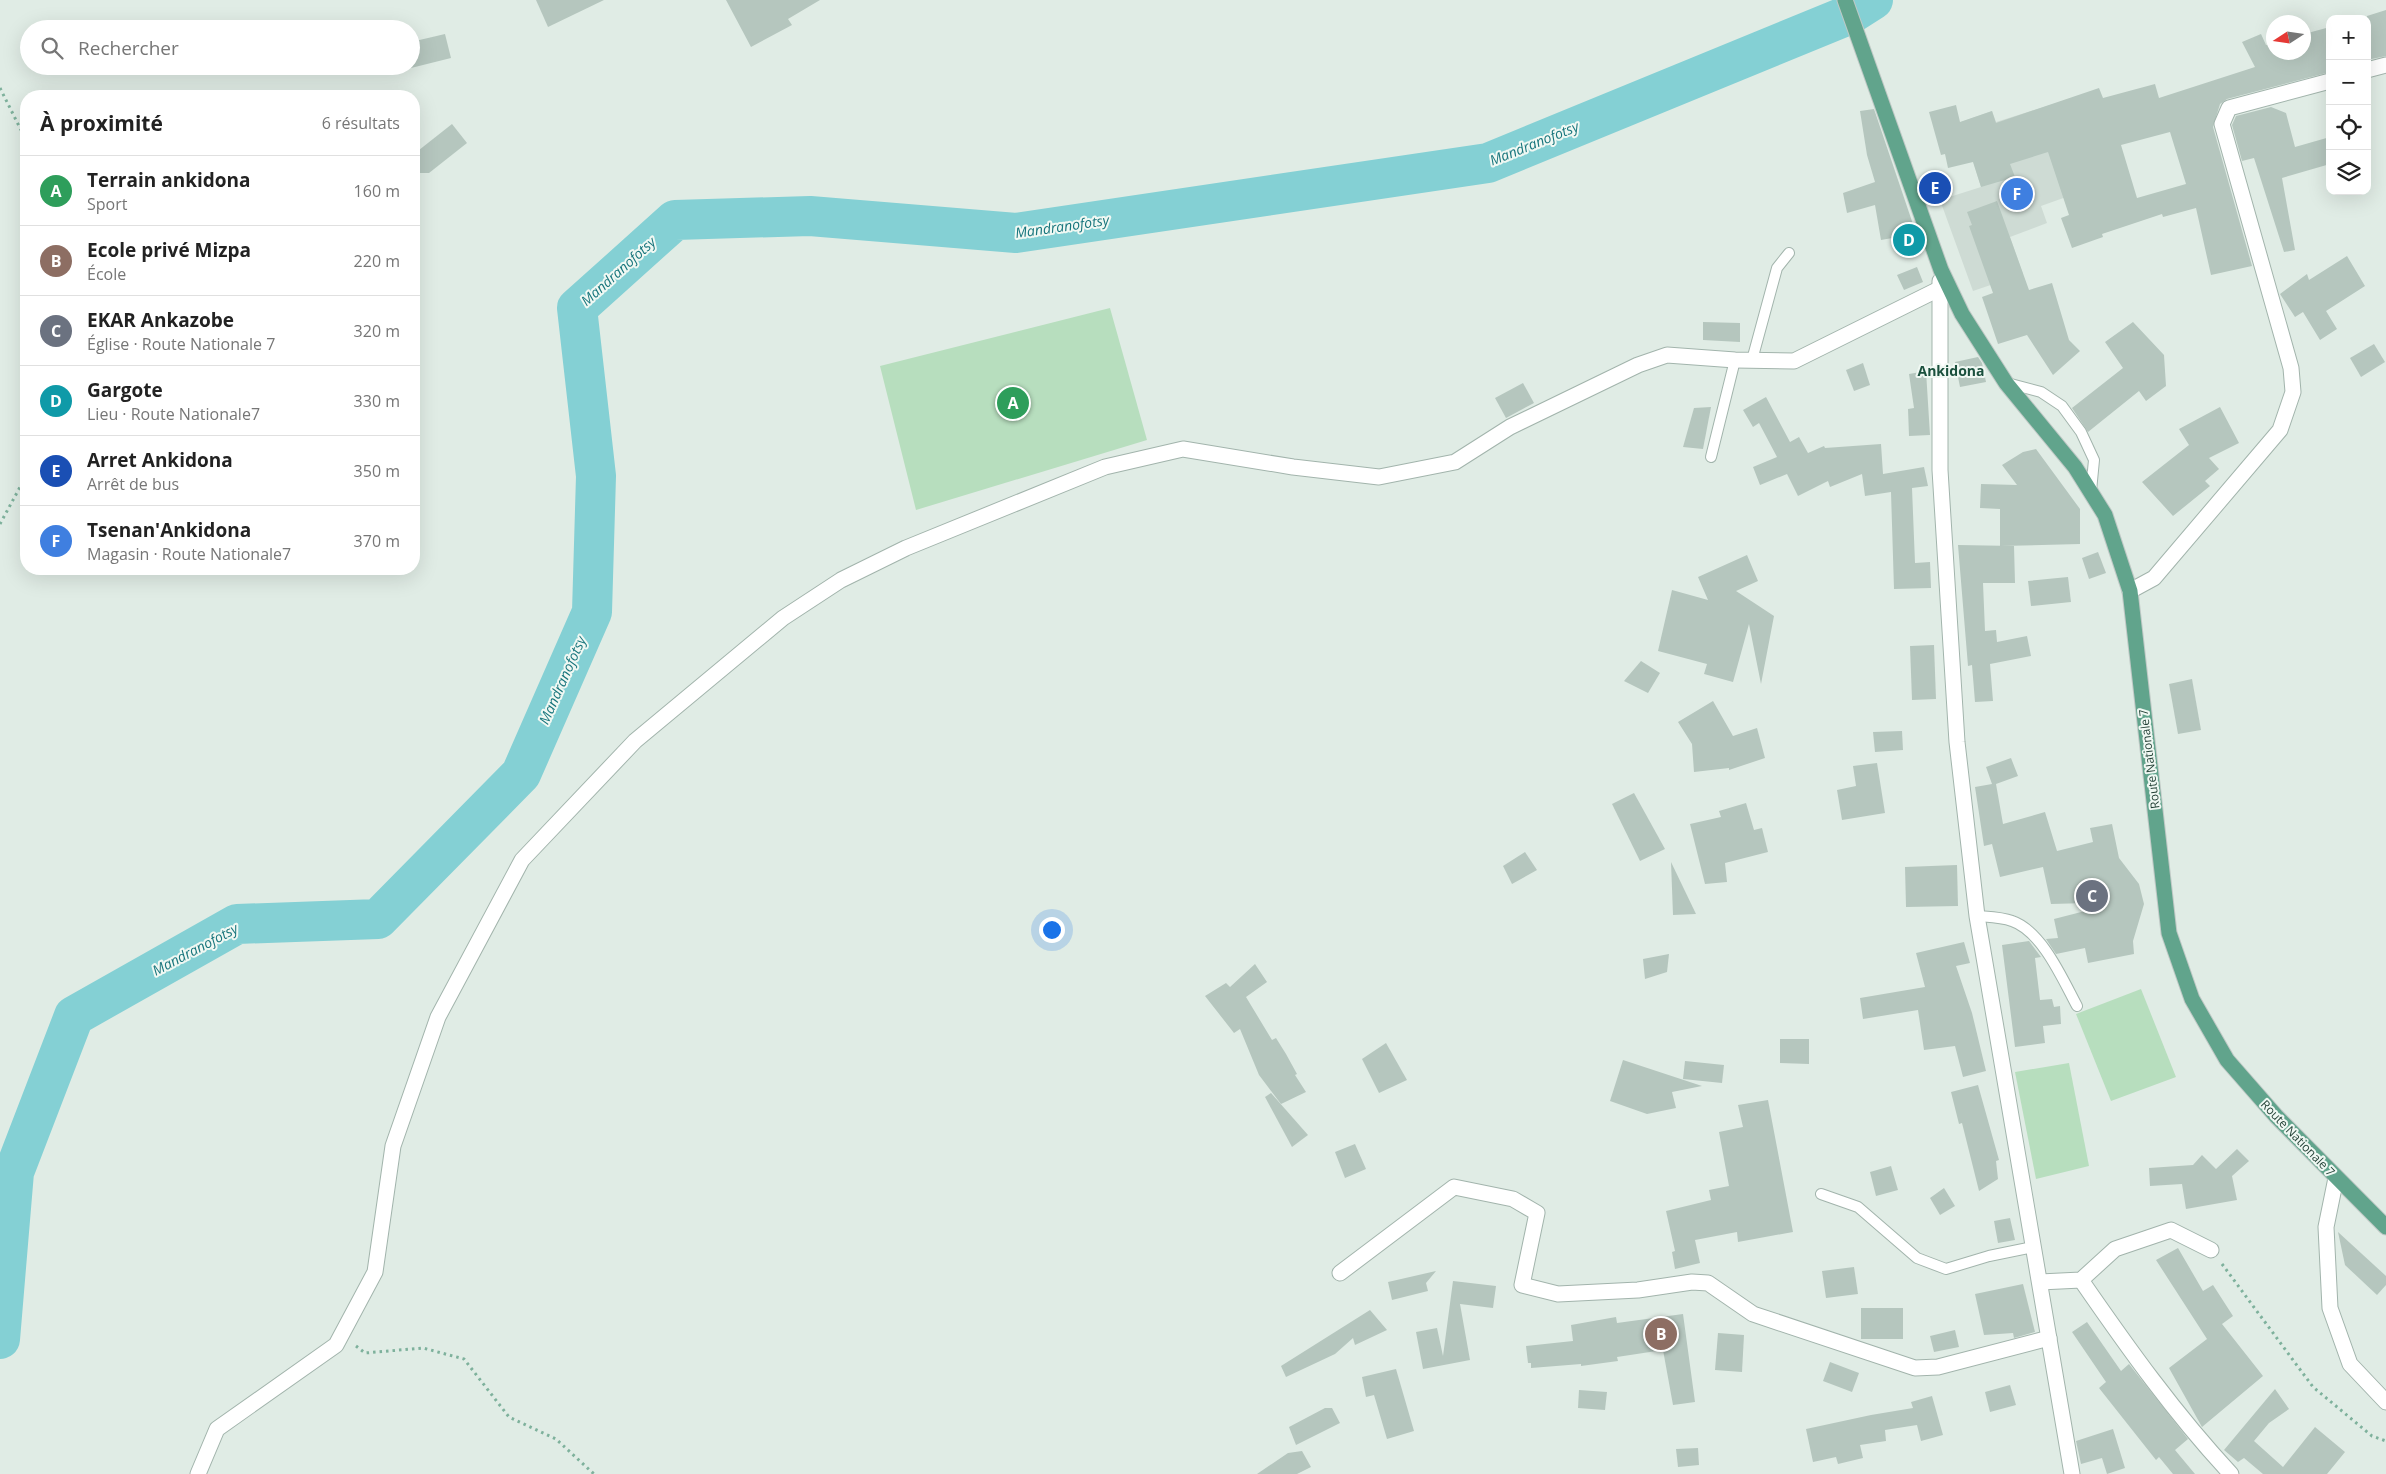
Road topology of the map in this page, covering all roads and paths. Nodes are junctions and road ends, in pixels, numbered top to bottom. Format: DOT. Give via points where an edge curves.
graph roads {
  1 [pos="1848,7"];
  2 [pos="2386,65"];
  3 [pos="2371,69"];
  4 [pos="2326,82"];
  5 [pos="0,88"];
  6 [pos="20,128"];
  7 [pos="1789,253"];
  8 [pos="1941,270"];
  9 [pos="1939,289"];
  10 [pos="1735,360"];
  11 [pos="1752,360"];
  12 [pos="2006,383"];
  13 [pos="1711,457"];
  14 [pos="20,487"];
  15 [pos="2090,491"];
  16 [pos="0,524"];
  17 [pos="2130,591"];
  18 [pos="1977,916"];
  19 [pos="2077,1006"];
  20 [pos="2336,1178"];
  21 [pos="1821,1194"];
  22 [pos="2386,1227"];
  23 [pos="2033,1247"];
  24 [pos="2211,1250"];
  25 [pos="1340,1273"];
  26 [pos="2081,1280"];
  27 [pos="2040,1282"];
  28 [pos="342,1334"];
  29 [pos="2050,1338"];
  30 [pos="2386,1402"];
  31 [pos="2386,1441"];
  32 [pos="198,1474"];
  33 [pos="594,1474"];
  34 [pos="2072,1474"];
  35 [pos="2232,1474"];
  1 -- 8 [label="main road, Route Nationale 7"];
  2 -- 3 [label="street"];
  4 -- 17 [label="street" via="2229,108 2222,124 2291,368 2293,392 2280,430 2154,578"];
  5 -- 6 [label="path"];
  7 -- 11 [label="lane" via="1777,268"];
  8 -- 9 [label="street"];
  8 -- 12 [label="main road, Route Nationale 7" via="1962,314"];
  9 -- 11 [label="street" via="1794,360"];
  9 -- 18 [label="street" via="1940,470 1957,742"];
  10 -- 11 [label="street"];
  10 -- 13 [label="lane"];
  10 -- 28 [label="street" via="1667,355 1638,365 1510,427 1455,462 1378,477 1183,449 1105,467 906,548 841,580 783,618 635,741 522,860 438,1017 393,1146 375,1272"];
  12 -- 15 [label="main road, Route Nationale 7" via="2075,467"];
  12 -- 15 [label="lane" via="2041,392 2062,406 2081,432 2094,460"];
  14 -- 16 [label="path"];
  15 -- 17 [label="main road, Route Nationale 7" via="2105,515"];
  17 -- 20 [label="main road, Route Nationale 7" via="2169,933 2192,999 2227,1060"];
  18 -- 19 [label="lane" via="2012,921 2027,929 2050,957"];
  18 -- 23 [label="street"];
  20 -- 22 [label="main road, Route Nationale 7"];
  20 -- 30 [label="street" via="2326,1227 2330,1308 2350,1364"];
  21 -- 23 [label="lane" via="1858,1207 1917,1258 1946,1268"];
  23 -- 27 [label="street"];
  24 -- 26 [label="street" via="2171,1230 2115,1249"];
  24 -- 31 [label="path" via="2313,1387 2372,1436"];
  25 -- 29 [label="street" via="1454,1187 1513,1199 1537,1214 1522,1285 1558,1294 1708,1283 1753,1314 1915,1368 1938,1367"];
  26 -- 27 [label="street"];
  26 -- 35 [label="street" via="2141,1367"];
  27 -- 29 [label="street"];
  28 -- 32 [label="street" via="336,1345 216,1428"];
  28 -- 33 [label="path" via="365,1353 423,1348 464,1359 508,1417 556,1439"];
  29 -- 34 [label="street"];
}
